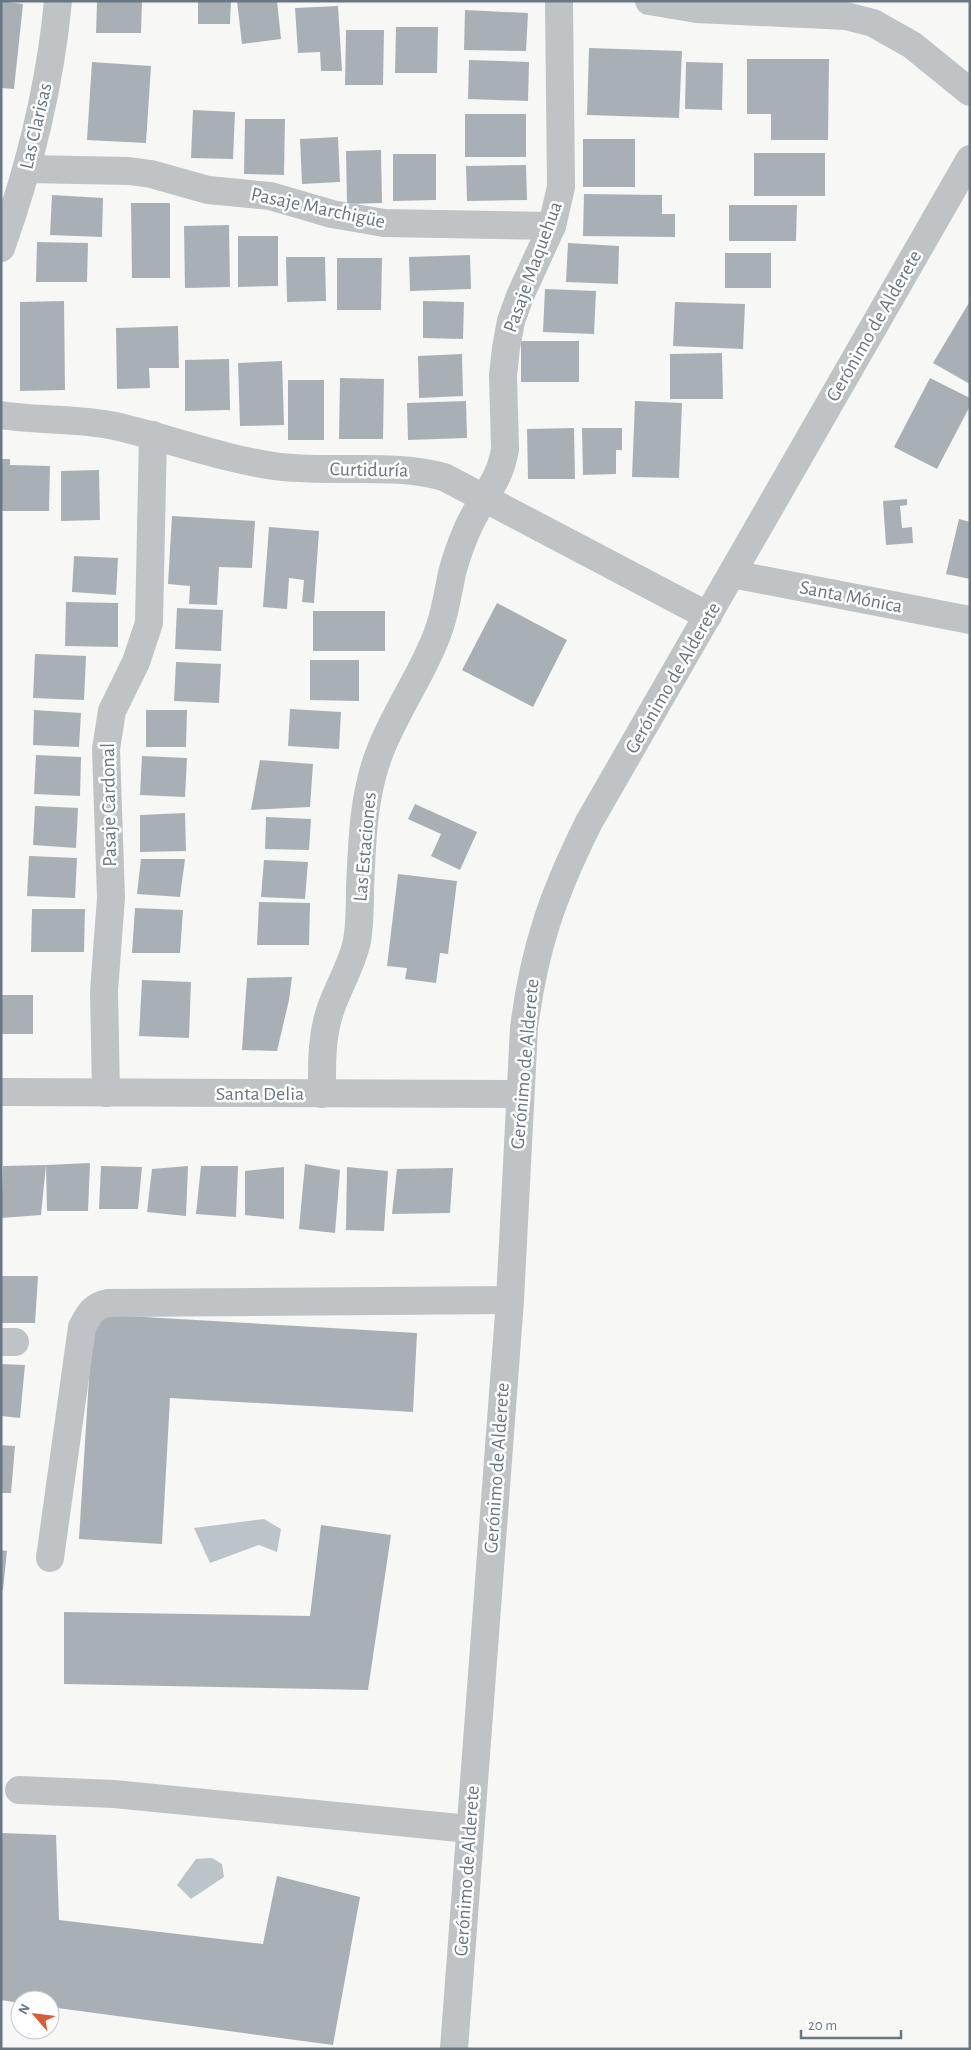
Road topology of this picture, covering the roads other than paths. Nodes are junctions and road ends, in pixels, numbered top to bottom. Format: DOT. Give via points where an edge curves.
graph roads {
  1 [pos="58,1"];
  2 [pos="559,1"];
  3 [pos="649,1"];
  4 [pos="970,92"];
  5 [pos="970,159"];
  6 [pos="27,169"];
  7 [pos="552,226"];
  8 [pos="1,248"];
  9 [pos="1,415"];
  10 [pos="153,435"];
  11 [pos="484,497"];
  12 [pos="732,574"];
  13 [pos="708,616"];
  14 [pos="970,620"];
  15 [pos="1,1092"];
  16 [pos="106,1093"];
  17 [pos="322,1094"];
  18 [pos="519,1094"];
  19 [pos="510,1300"];
  20 [pos="50,1558"];
  21 [pos="19,1790"];
  22 [pos="470,1829"];
  23 [pos="454,2049"];
  1 -- 6 [label="street, Las Clarisas" via="49,74"];
  2 -- 7 [label="street, Pasaje Maquehua" via="561,187"];
  3 -- 4 [label="street" via="697,9 846,16 873,23 912,45"];
  5 -- 12 [label="street, Gerónimo de Alderete"];
  6 -- 7 [label="street, Pasaje Marchigüe" via="151,174 208,190 270,196 332,214 384,223"];
  6 -- 8 [label="street, Las Clarisas"];
  7 -- 11 [label="street, Pasaje Maquehua" via="511,321 503,375 504,460 494,485"];
  9 -- 10 [label="street, Curtiduría" via="112,425"];
  10 -- 11 [label="street, Curtiduría" via="217,454 275,466 428,473 444,477"];
  10 -- 16 [label="street, Pasaje Cardonal" via="150,623 136,662 112,710 106,749 111,898 104,991"];
  11 -- 13 [label="street, Curtiduría"];
  11 -- 17 [label="street, Las Estaciones" via="456,556 439,631 390,727 370,783 364,813 360,921 349,968 326,1023"];
  12 -- 13 [label="street, Gerónimo de Alderete"];
  12 -- 14 [label="street, Santa Mónica"];
  13 -- 18 [label="street, Gerónimo de Alderete" via="590,822 567,865 549,910 529,988"];
  15 -- 16 [label="street, Santa Delia"];
  16 -- 17 [label="street, Santa Delia"];
  17 -- 18 [label="street, Santa Delia"];
  18 -- 19 [label="street, Gerónimo de Alderete"];
  19 -- 20 [label="street" via="98,1305 82,1326"];
  19 -- 22 [label="street, Gerónimo de Alderete"];
  21 -- 22 [label="street" via="114,1794"];
  22 -- 23 [label="street, Gerónimo de Alderete"];
}
